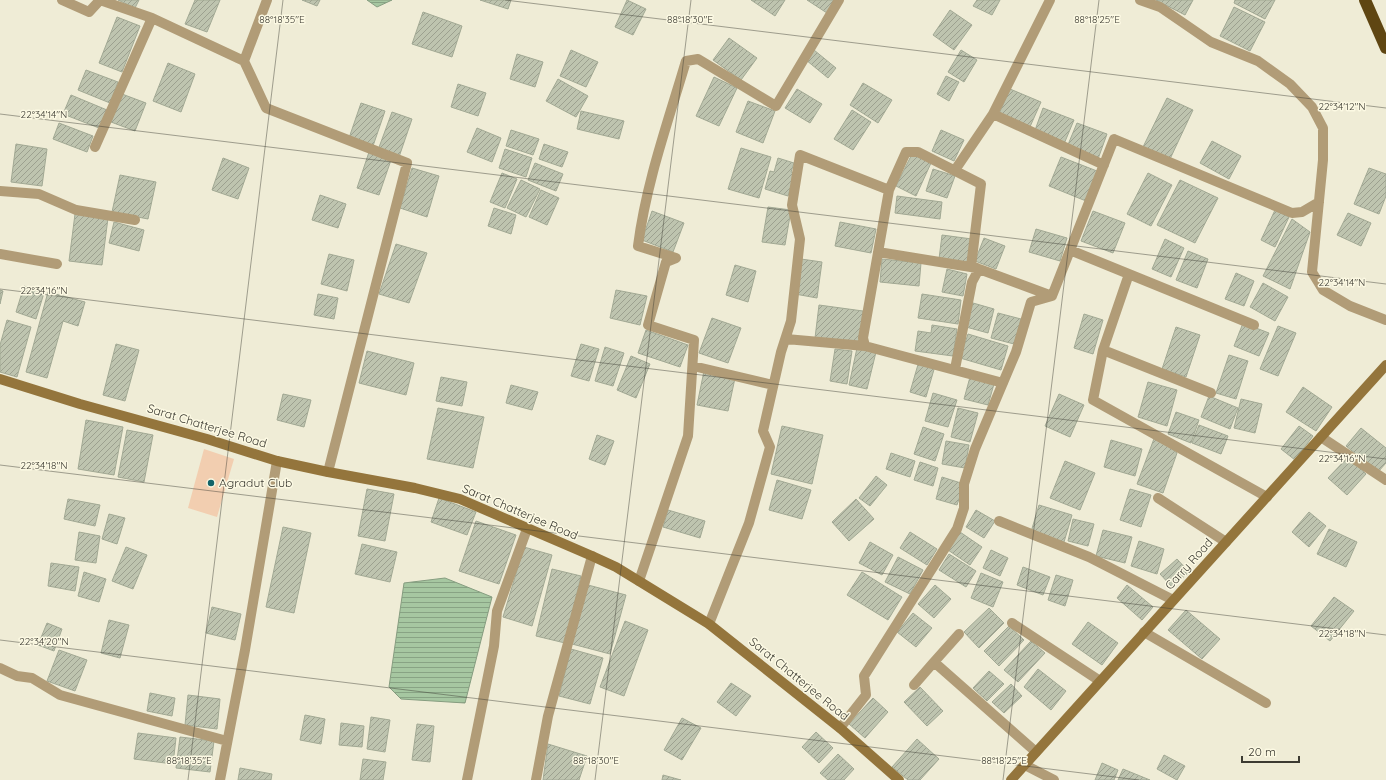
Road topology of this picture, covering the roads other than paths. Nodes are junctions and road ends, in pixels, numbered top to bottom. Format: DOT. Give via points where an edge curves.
graph roads {
  1 [pos="62,0"];
  2 [pos="267,0"];
  3 [pos="839,0"];
  4 [pos="1050,0"];
  5 [pos="1140,0"];
  6 [pos="1364,0"];
  7 [pos="152,18"];
  8 [pos="1386,48"];
  9 [pos="244,61"];
  10 [pos="993,114"];
  11 [pos="95,147"];
  12 [pos="1104,165"];
  13 [pos="954,170"];
  14 [pos="889,190"];
  15 [pos="0,191"];
  16 [pos="1319,202"];
  17 [pos="135,220"];
  18 [pos="1070,250"];
  19 [pos="878,252"];
  20 [pos="0,254"];
  21 [pos="57,264"];
  22 [pos="975,268"];
  23 [pos="1129,274"];
  24 [pos="1052,296"];
  25 [pos="1386,320"];
  26 [pos="1254,324"];
  27 [pos="786,339"];
  28 [pos="865,346"];
  29 [pos="1103,350"];
  30 [pos="1386,365"];
  31 [pos="692,366"];
  32 [pos="955,369"];
  33 [pos="0,379"];
  34 [pos="1003,383"];
  35 [pos="773,385"];
  36 [pos="1211,393"];
  37 [pos="1321,437"];
  38 [pos="277,461"];
  39 [pos="328,472"];
  40 [pos="1386,480"];
  41 [pos="1266,497"];
  42 [pos="1158,498"];
  43 [pos="999,521"];
  44 [pos="527,529"];
  45 [pos="1226,542"];
  46 [pos="592,556"];
  47 [pos="639,581"];
  48 [pos="1174,600"];
  49 [pos="1012,623"];
  50 [pos="709,624"];
  51 [pos="1144,632"];
  52 [pos="959,634"];
  53 [pos="934,662"];
  54 [pos="0,668"];
  55 [pos="1100,681"];
  56 [pos="914,685"];
  57 [pos="1266,703"];
  58 [pos="840,728"];
  59 [pos="227,741"];
  60 [pos="1036,752"];
  61 [pos="1025,765"];
  62 [pos="220,780"];
  63 [pos="467,780"];
  64 [pos="536,780"];
  65 [pos="899,780"];
  66 [pos="1011,780"];
  67 [pos="1054,780"];
  1 -- 7 [label="street" via="90,12 100,0"];
  2 -- 9 [label="street"];
  3 -- 31 [label="street" via="776,106 698,59 686,61 642,218 638,246 676,258 666,262 648,325 694,340"];
  4 -- 10 [label="street"];
  5 -- 16 [label="street" via="1160,7 1212,42 1258,61 1290,84 1312,107 1323,128"];
  6 -- 8 [label="highway"];
  7 -- 9 [label="street"];
  7 -- 11 [label="street"];
  9 -- 39 [label="street" via="266,108 407,163"];
  10 -- 12 [label="street"];
  10 -- 13 [label="street"];
  12 -- 16 [label="street" via="1114,140 1292,213 1302,212"];
  12 -- 18 [label="street"];
  13 -- 14 [label="street" via="918,152 906,152"];
  13 -- 22 [label="street" via="981,184"];
  14 -- 19 [label="street"];
  14 -- 27 [label="street" via="800,155 792,205 800,239 791,321"];
  15 -- 17 [label="street" via="39,194 76,210"];
  16 -- 25 [label="street" via="1312,272 1322,290 1350,306"];
  18 -- 23 [label="street"];
  18 -- 24 [label="street"];
  19 -- 22 [label="street"];
  19 -- 28 [label="street" via="864,338"];
  20 -- 21 [label="street"];
  22 -- 24 [label="street"];
  22 -- 32 [label="street"];
  23 -- 26 [label="street"];
  23 -- 29 [label="street"];
  24 -- 34 [label="street" via="1031,302 1016,352"];
  27 -- 28 [label="street"];
  27 -- 35 [label="street"];
  28 -- 32 [label="street"];
  29 -- 36 [label="street"];
  29 -- 41 [label="street" via="1093,400"];
  30 -- 37 [label="street, Carry Road"];
  31 -- 35 [label="street"];
  31 -- 47 [label="street" via="688,436"];
  32 -- 34 [label="street"];
  33 -- 38 [label="street, Sarat Chatterjee Road"];
  34 -- 58 [label="street" via="975,449 964,484 964,508 957,530 864,676 866,695"];
  35 -- 50 [label="street" via="763,431 770,447 751,515"];
  37 -- 40 [label="street"];
  37 -- 41 [label="street, Carry Road"];
  38 -- 39 [label="street, Sarat Chatterjee Road"];
  38 -- 59 [label="street"];
  39 -- 44 [label="street, Sarat Chatterjee Road" via="460,499"];
  41 -- 45 [label="street, Carry Road"];
  42 -- 45 [label="street"];
  43 -- 48 [label="street" via="1089,557"];
  44 -- 46 [label="street, Sarat Chatterjee Road"];
  44 -- 63 [label="street" via="497,612 494,646"];
  45 -- 48 [label="street, Carry Road"];
  46 -- 47 [label="street, Sarat Chatterjee Road"];
  46 -- 64 [label="street" via="548,716"];
  47 -- 50 [label="street, Sarat Chatterjee Road"];
  48 -- 51 [label="street, Carry Road"];
  49 -- 55 [label="street"];
  50 -- 58 [label="street, Sarat Chatterjee Road"];
  51 -- 55 [label="street, Carry Road"];
  51 -- 57 [label="street"];
  52 -- 53 [label="street"];
  53 -- 56 [label="street"];
  53 -- 60 [label="street"];
  54 -- 59 [label="street" via="17,676 32,678 60,695"];
  55 -- 60 [label="street, Carry Road"];
  58 -- 65 [label="street, Sarat Chatterjee Road"];
  59 -- 62 [label="street"];
  60 -- 61 [label="street, Carry Road"];
  61 -- 66 [label="street, Carry Road"];
  61 -- 67 [label="street"];
}
